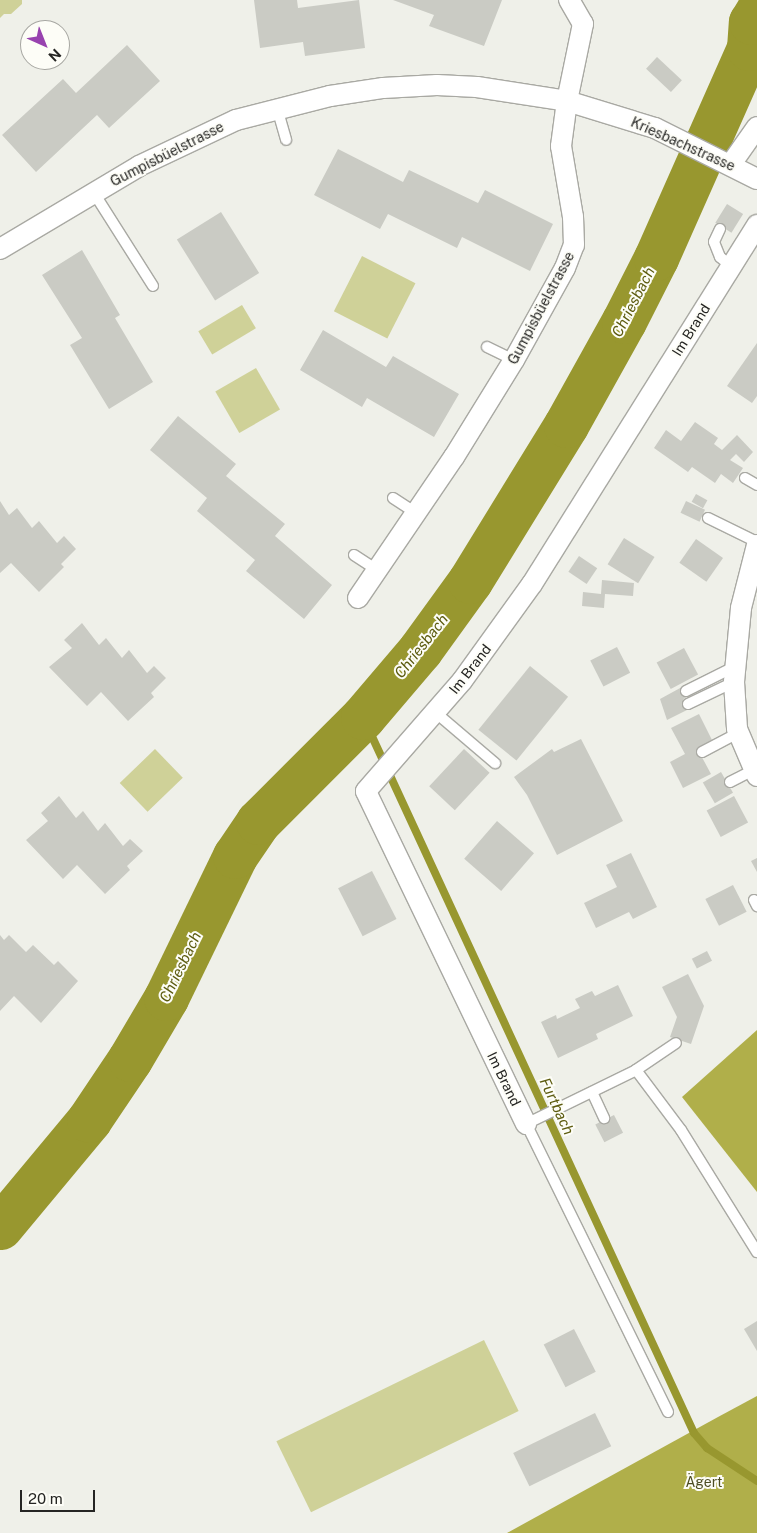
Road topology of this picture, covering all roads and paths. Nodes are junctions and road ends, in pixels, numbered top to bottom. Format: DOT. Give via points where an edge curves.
graph roads {
  1 [pos="568,0"];
  2 [pos="567,101"];
  3 [pos="276,107"];
  4 [pos="757,127"];
  5 [pos="286,140"];
  6 [pos="726,162"];
  7 [pos="757,179"];
  8 [pos="94,193"];
  9 [pos="757,225"];
  10 [pos="720,229"];
  11 [pos="0,249"];
  12 [pos="731,266"];
  13 [pos="153,286"];
  14 [pos="487,346"];
  15 [pos="514,360"];
  16 [pos="745,478"];
  17 [pos="757,485"];
  18 [pos="393,498"];
  19 [pos="416,513"];
  20 [pos="708,518"];
  21 [pos="757,543"];
  22 [pos="354,555"];
  23 [pos="377,570"];
  24 [pos="358,598"];
  25 [pos="735,674"];
  26 [pos="686,691"];
  27 [pos="688,704"];
  28 [pos="435,712"];
  29 [pos="747,742"];
  30 [pos="702,752"];
  31 [pos="495,763"];
  32 [pos="756,771"];
  33 [pos="730,782"];
  34 [pos="676,1043"];
  35 [pos="636,1070"];
  36 [pos="592,1092"];
  37 [pos="604,1118"];
  38 [pos="530,1122"];
  39 [pos="757,1252"];
  40 [pos="668,1412"];
  1 -- 2 [label="street" via="583,24"];
  2 -- 3 [label="street, Gumpisbüelstrasse" via="521,92 437,85 330,96"];
  2 -- 6 [label="street, Kriesbachstrasse" via="662,131"];
  2 -- 15 [label="street, Gumpisbüelstrasse" via="561,146 573,217 574,245 565,268"];
  3 -- 5 [label="lane"];
  3 -- 8 [label="street, Gumpisbüelstrasse" via="188,140"];
  4 -- 6 [label="street"];
  6 -- 7 [label="street, Kriesbachstrasse"];
  8 -- 11 [label="street, Gumpisbüelstrasse"];
  8 -- 13 [label="lane"];
  9 -- 12 [label="street, Im Brand"];
  10 -- 12 [label="lane" via="714,242 720,257"];
  12 -- 28 [label="street, Im Brand" via="532,584"];
  14 -- 15 [label="lane"];
  15 -- 19 [label="street, Gumpisbüelstrasse"];
  16 -- 17 [label="lane"];
  18 -- 19 [label="lane"];
  19 -- 23 [label="street, Gumpisbüelstrasse"];
  20 -- 21 [label="lane"];
  21 -- 25 [label="street" via="741,608"];
  22 -- 23 [label="lane"];
  23 -- 24 [label="street, Gumpisbüelstrasse"];
  25 -- 26 [label="lane"];
  25 -- 27 [label="lane"];
  25 -- 29 [label="street"];
  28 -- 31 [label="lane"];
  28 -- 38 [label="street, Im Brand" via="366,791"];
  29 -- 30 [label="lane"];
  29 -- 32 [label="street"];
  32 -- 33 [label="lane"];
  34 -- 35 [label="lane"];
  35 -- 36 [label="lane"];
  35 -- 39 [label="lane" via="681,1130"];
  36 -- 37 [label="lane"];
  36 -- 38 [label="lane"];
  38 -- 40 [label="lane"];
}
